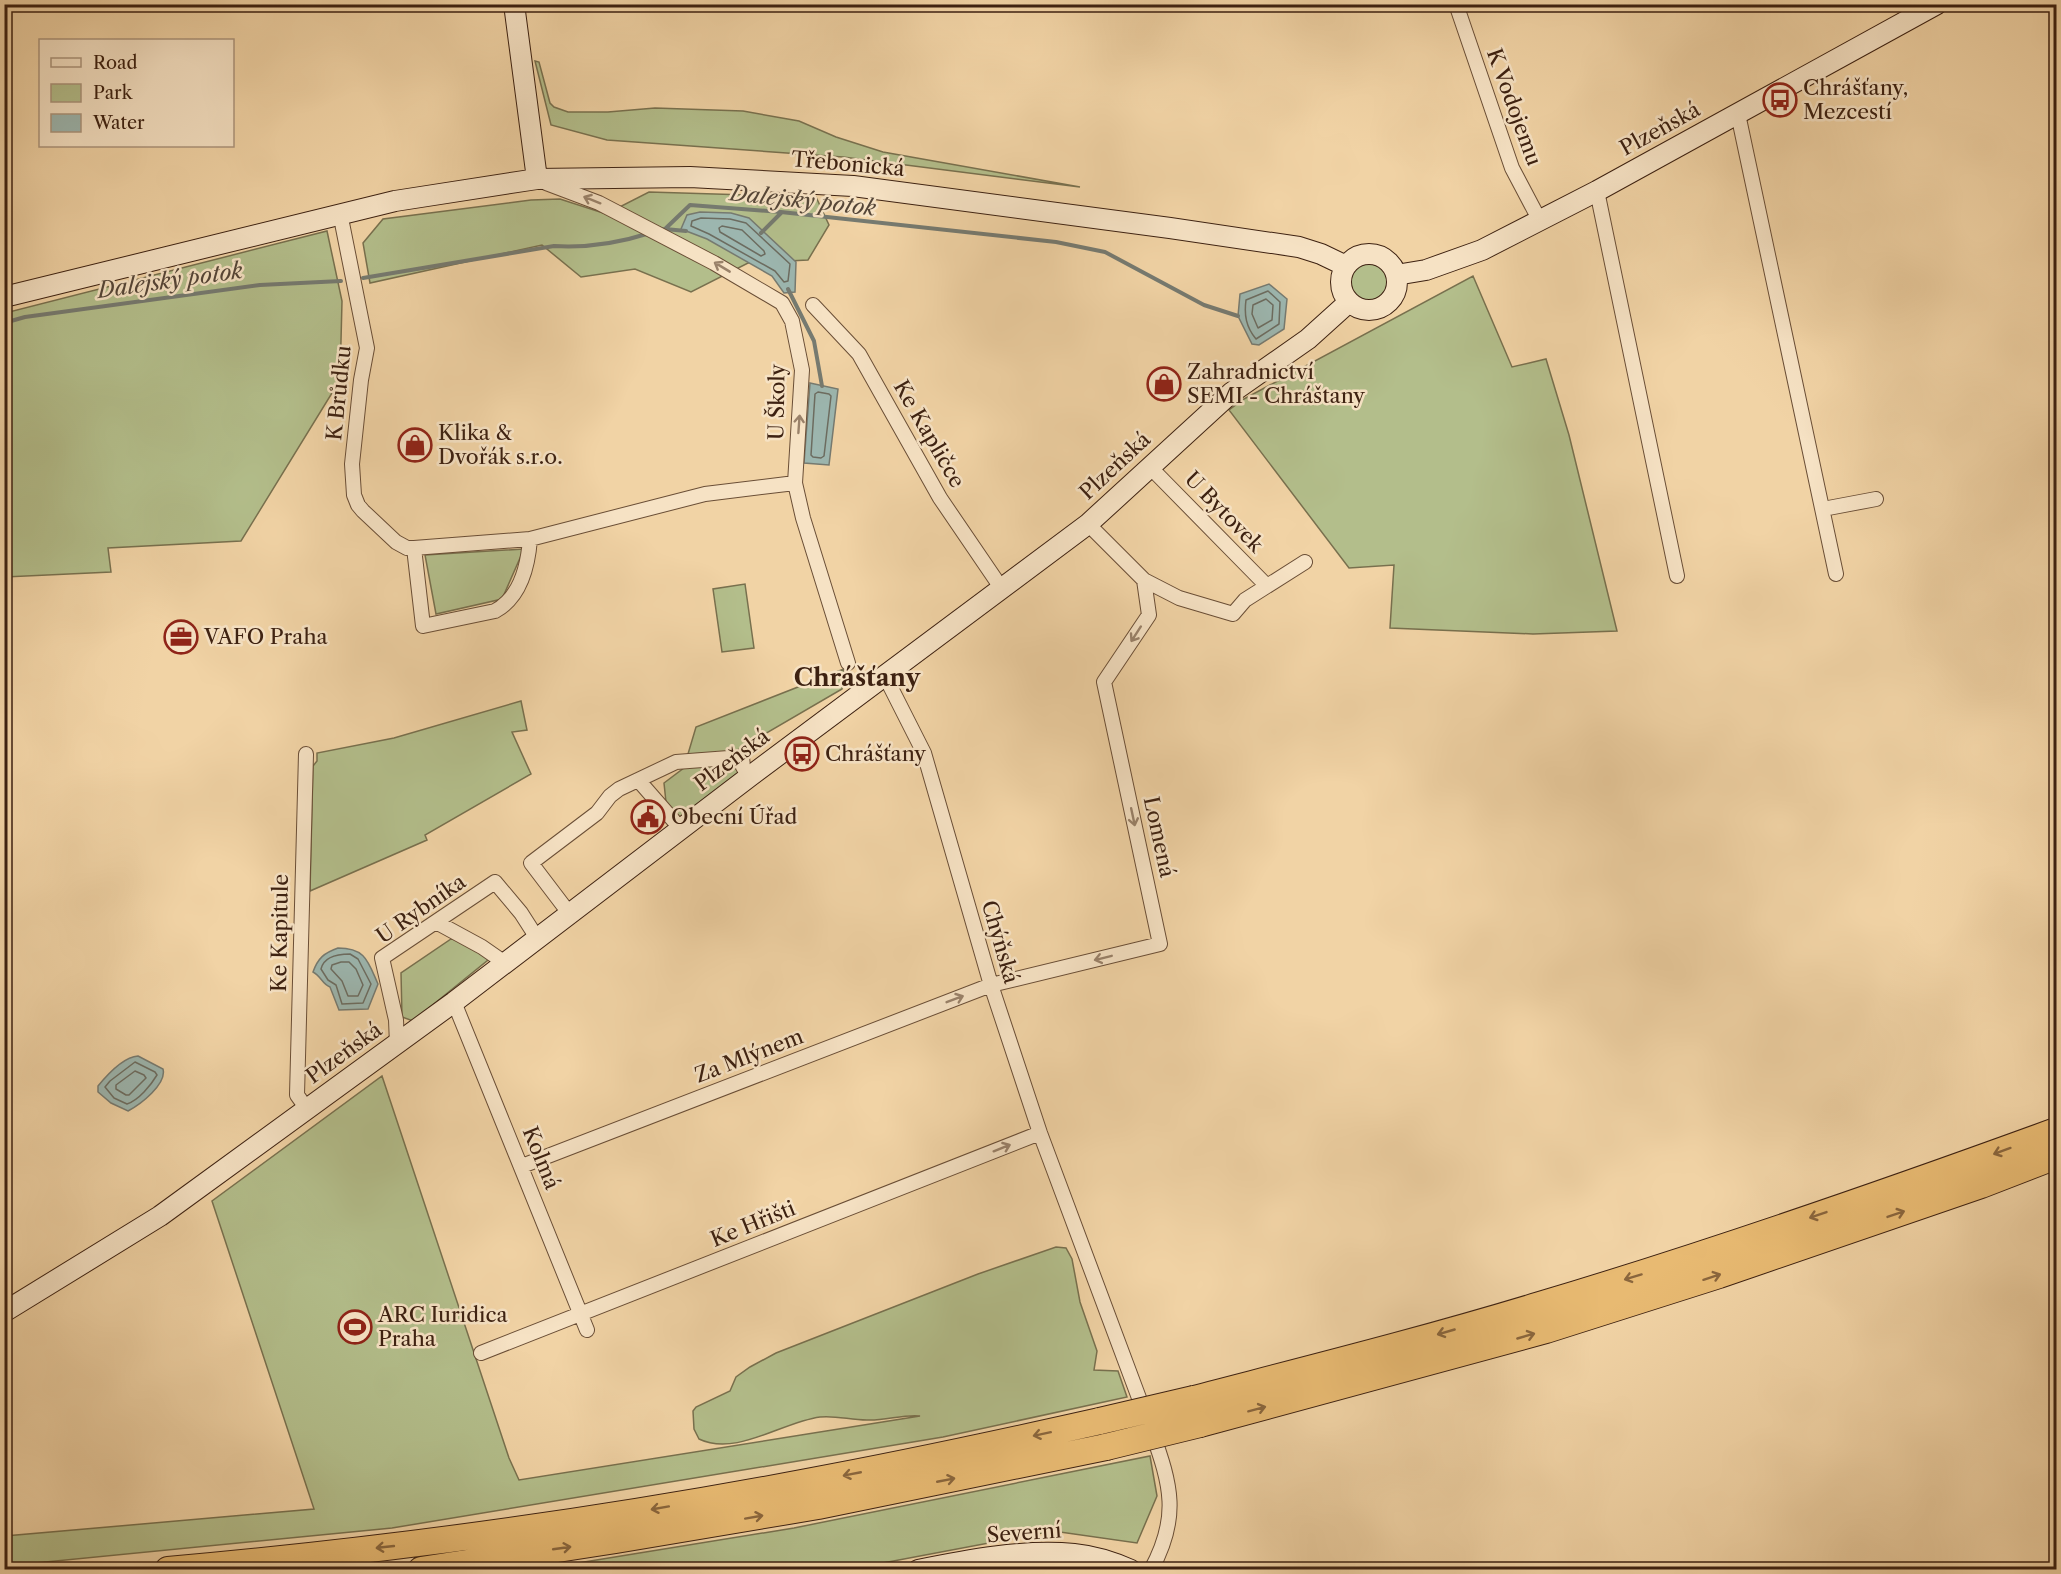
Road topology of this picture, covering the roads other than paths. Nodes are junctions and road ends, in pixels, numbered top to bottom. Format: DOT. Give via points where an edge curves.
graph roads {
  1 [pos="514,4"];
  2 [pos="1456,4"];
  3 [pos="1937,4"];
  4 [pos="1738,114"];
  5 [pos="537,179"];
  6 [pos="1597,191"];
  7 [pos="340,213"];
  8 [pos="1539,220"];
  9 [pos="1346,266"];
  10 [pos="1396,275"];
  11 [pos="4,297"];
  12 [pos="1349,303"];
  13 [pos="813,305"];
  14 [pos="1150,467"];
  15 [pos="795,483"];
  16 [pos="1876,499"];
  17 [pos="1822,510"];
  18 [pos="1088,524"];
  19 [pos="530,539"];
  20 [pos="414,548"];
  21 [pos="1305,562"];
  22 [pos="1836,574"];
  23 [pos="1677,576"];
  24 [pos="1144,580"];
  25 [pos="1267,586"];
  26 [pos="1002,589"];
  27 [pos="848,663"];
  28 [pos="885,675"];
  29 [pos="306,754"];
  30 [pos="749,777"];
  31 [pos="639,781"];
  32 [pos="681,829"];
  33 [pos="568,913"];
  34 [pos="436,922"];
  35 [pos="537,938"];
  36 [pos="505,963"];
  37 [pos="991,985"];
  38 [pos="454,1002"];
  39 [pos="397,1044"];
  40 [pos="307,1109"];
  41 [pos="2056,1131"];
  42 [pos="1040,1133"];
  43 [pos="2056,1156"];
  44 [pos="522,1166"];
  45 [pos="4,1312"];
  46 [pos="581,1314"];
  47 [pos="587,1330"];
  48 [pos="481,1353"];
  49 [pos="168,1569"];
  50 [pos="421,1569"];
  51 [pos="918,1569"];
  52 [pos="1131,1569"];
  53 [pos="1151,1569"];
  1 -- 5 [label="main road"];
  2 -- 8 [label="street, K Vodojemu" via="1512,168"];
  3 -- 4 [label="main road, Plzeňská"];
  4 -- 6 [label="main road, Plzeňská"];
  4 -- 17 [label="street"];
  5 -- 7 [label="main road, Třebonická"];
  5 -- 9 [label="main road, Třebonická" via="690,177 853,186 1299,247"];
  15 -- 5 [label="street, U Školy, one-way" via="802,370 792,321 782,303 599,203"];
  6 -- 8 [label="main road, Plzeňská"];
  6 -- 23 [label="street"];
  7 -- 11 [label="main road, Třebonická"];
  7 -- 20 [label="street, K Brůdku" via="367,348 352,464 354,495 358,506 396,542"];
  8 -- 10 [label="main road, Plzeňská" via="1482,250 1426,270"];
  9 -- 10 [label="main road" via="1370,254 1387,261"];
  9 -- 12 [label="main road" via="1341,284"];
  10 -- 12 [label="main road" via="1395,294 1382,308 1364,310"];
  12 -- 14 [label="main road, Plzeňská" via="1308,339 1231,393"];
  13 -- 26 [label="street, Ke Kapličce" via="859,354 940,498"];
  14 -- 18 [label="main road, Plzeňská"];
  14 -- 25 [label="street, U Bytovek"];
  15 -- 19 [label="street" via="705,494"];
  15 -- 27 [label="street, U Školy"];
  16 -- 17 [label="street"];
  17 -- 22 [label="street"];
  18 -- 24 [label="street"];
  18 -- 26 [label="main road, Plzeňská"];
  19 -- 20 [label="street"];
  19 -- 20 [label="street" via="524,577 502,608 423,626"];
  21 -- 25 [label="street"];
  24 -- 25 [label="street" via="1179,598 1233,614 1245,600"];
  24 -- 37 [label="street, Lomená, one-way" via="1149,615 1104,682 1160,944"];
  26 -- 28 [label="main road, Plzeňská"];
  28 -- 30 [label="main road, Plzeňská"];
  28 -- 37 [label="street, Chýňská" via="924,753"];
  29 -- 40 [label="street, Ke Kapitule" via="297,1095"];
  30 -- 31 [label="street" via="742,757 676,762"];
  30 -- 32 [label="main road, Plzeňská"];
  31 -- 32 [label="street"];
  31 -- 33 [label="street" via="619,789 597,813 531,863"];
  32 -- 33 [label="main road, Plzeňská"];
  33 -- 35 [label="main road, Plzeňská"];
  34 -- 35 [label="street, U Rybníka" via="495,882"];
  34 -- 36 [label="street"];
  34 -- 39 [label="street, U Rybníka" via="382,958 396,1020"];
  35 -- 36 [label="main road, Plzeňská"];
  36 -- 38 [label="main road, Plzeňská"];
  37 -- 42 [label="street, Chýňská"];
  44 -- 37 [label="street, Za Mlýnem, one-way"];
  38 -- 39 [label="main road, Plzeňská"];
  38 -- 44 [label="street, Kolmá"];
  39 -- 40 [label="main road, Plzeňská"];
  40 -- 45 [label="main road, Plzeňská" via="160,1216"];
  41 -- 49 [label="highway, one-way, bridge" via="1692,1258 1360,1356 1100,1421 806,1483 612,1516 414,1544"];
  46 -- 42 [label="street, Ke Hřišti, one-way"];
  42 -- 53 [label="street, Chýňská" via="1164,1466 1169,1522"];
  50 -- 43 [label="highway, one-way, bridge" via="818,1506 1200,1424 1546,1330 1719,1275"];
  44 -- 46 [label="street, Kolmá"];
  46 -- 47 [label="street, Kolmá"];
  46 -- 48 [label="street, Ke Hřišti"];
  51 -- 52 [label="main road, Severní" via="1043,1553 1102,1559"];
}
